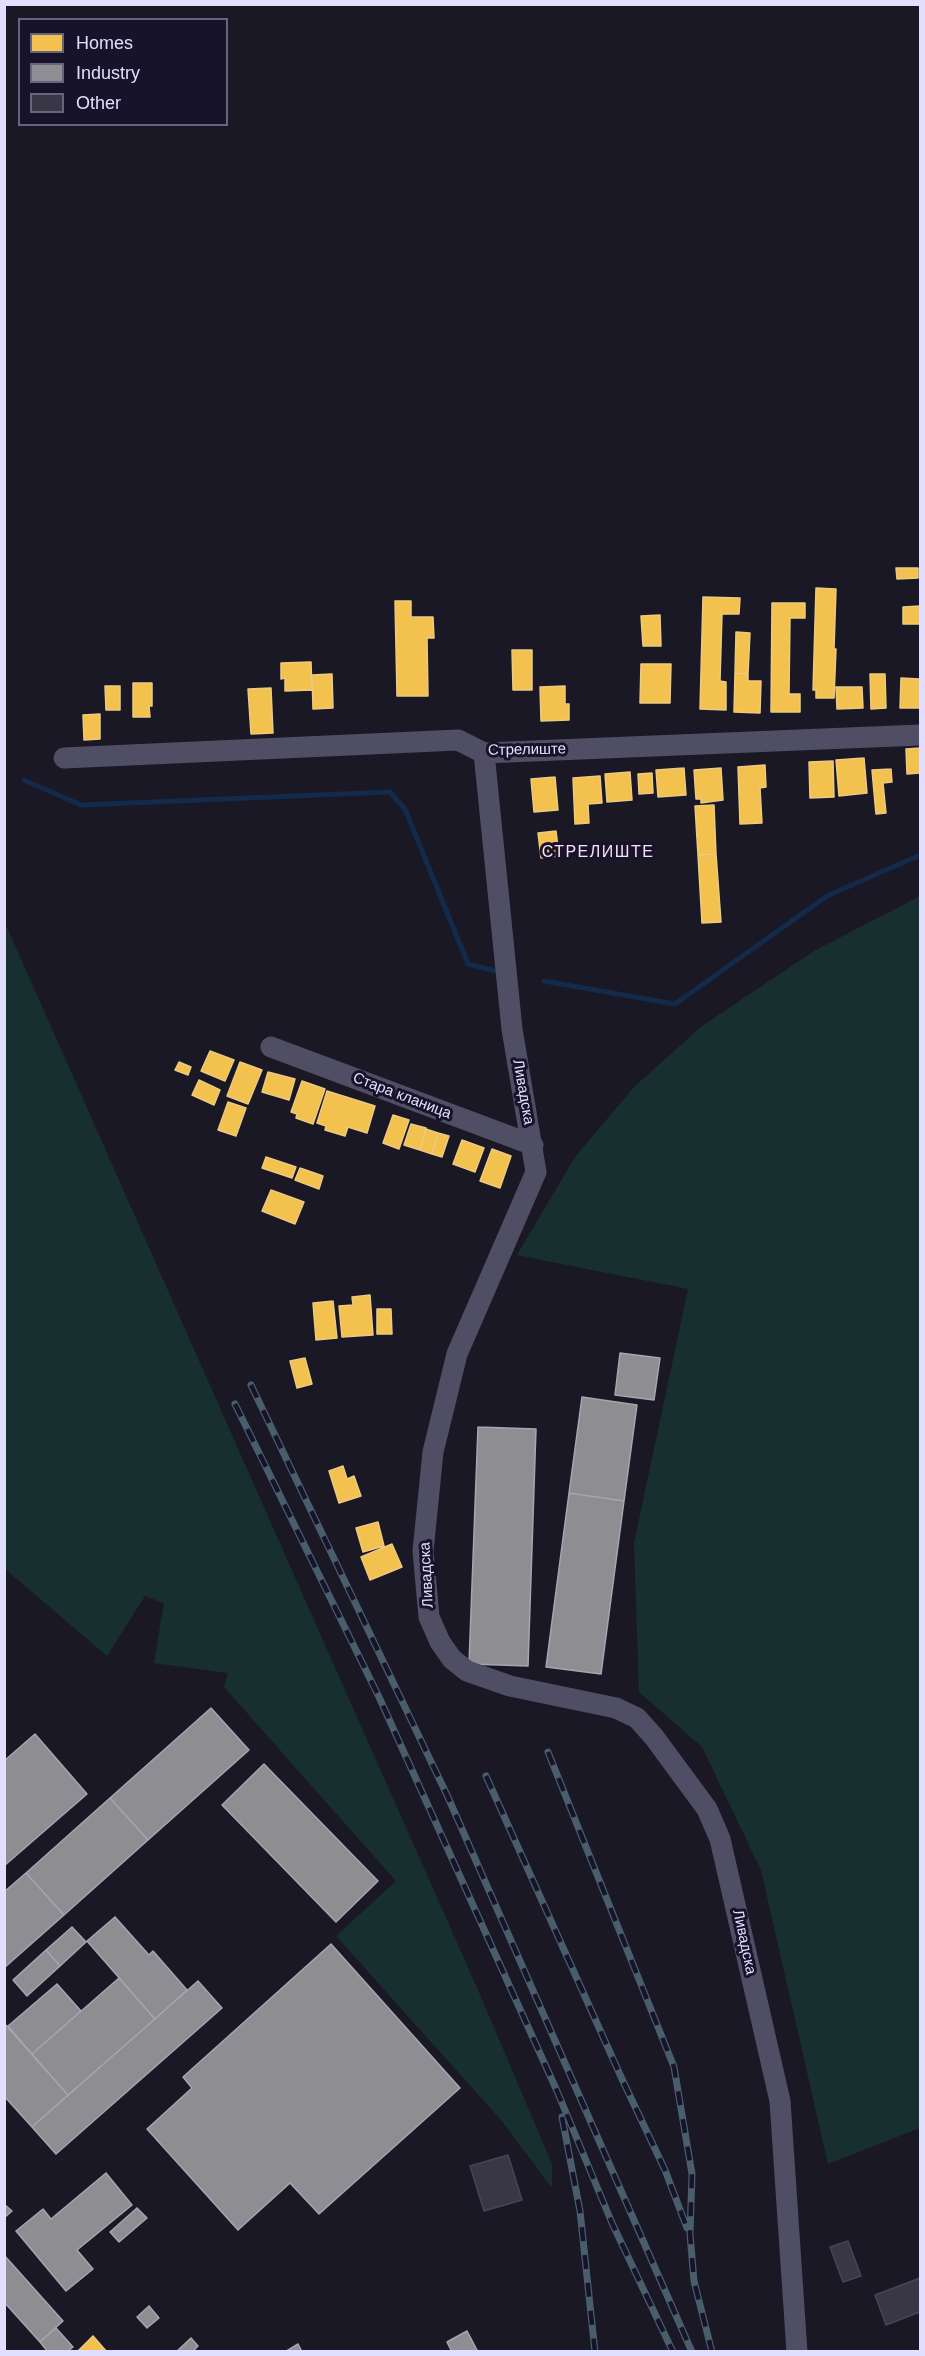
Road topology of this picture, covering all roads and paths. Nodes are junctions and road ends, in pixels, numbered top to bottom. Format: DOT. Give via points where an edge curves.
graph roads {
  1 [pos="921,735"];
  2 [pos="484,753"];
  3 [pos="64,758"];
  4 [pos="272,1047"];
  5 [pos="533,1145"];
  6 [pos="797,2352"];
  1 -- 2 [label="street, Стрелиште"];
  2 -- 3 [label="street, Стрелиште" via="458,740"];
  2 -- 5 [label="street, Ливадска" via="512,1029"];
  4 -- 5 [label="street, Стара кланица"];
  5 -- 6 [label="street, Ливадска" via="536,1172 457,1354 433,1452 423,1551 429,1617 440,1642 467,1671 510,1686 616,1708 637,1718 707,1809 723,1850 780,2102"];
}
